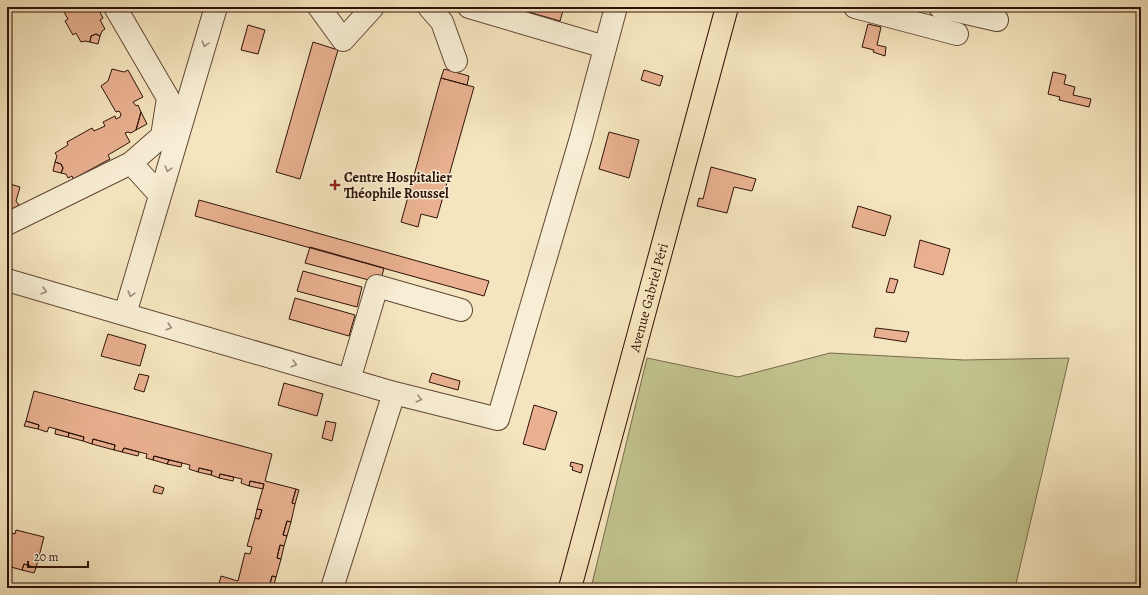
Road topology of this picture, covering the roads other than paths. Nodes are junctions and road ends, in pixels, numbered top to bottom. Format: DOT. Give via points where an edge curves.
graph roads {
  1 [pos="115,7"];
  2 [pos="216,7"];
  3 [pos="319,7"];
  4 [pos="373,7"];
  5 [pos="429,7"];
  6 [pos="469,7"];
  7 [pos="616,7"];
  8 [pos="727,7"];
  9 [pos="854,7"];
  10 [pos="940,7"];
  11 [pos="997,20"];
  12 [pos="957,34"];
  13 [pos="605,47"];
  14 [pos="456,61"];
  15 [pos="131,163"];
  16 [pos="160,195"];
  17 [pos="7,224"];
  18 [pos="7,280"];
  19 [pos="461,310"];
  20 [pos="125,314"];
  21 [pos="349,380"];
  22 [pos="394,392"];
  23 [pos="332,588"];
  24 [pos="570,588"];
  1 -- 15 [label="lane" via="168,98 162,136"];
  2 -- 16 [label="lane, one-way"];
  3 -- 4 [label="lane" via="342,40"];
  5 -- 14 [label="lane" via="442,22"];
  6 -- 13 [label="lane"];
  7 -- 13 [label="lane"];
  8 -- 24 [label="main road, Avenue Gabriel Péri"];
  9 -- 12 [label="lane"];
  10 -- 11 [label="lane"];
  22 -- 13 [label="lane, one-way" via="498,419 581,138"];
  15 -- 16 [label="lane"];
  15 -- 17 [label="lane"];
  16 -- 20 [label="lane, one-way"];
  18 -- 20 [label="lane, one-way"];
  19 -- 21 [label="lane" via="377,286"];
  20 -- 21 [label="lane, one-way"];
  21 -- 22 [label="lane"];
  22 -- 23 [label="lane"];
}
